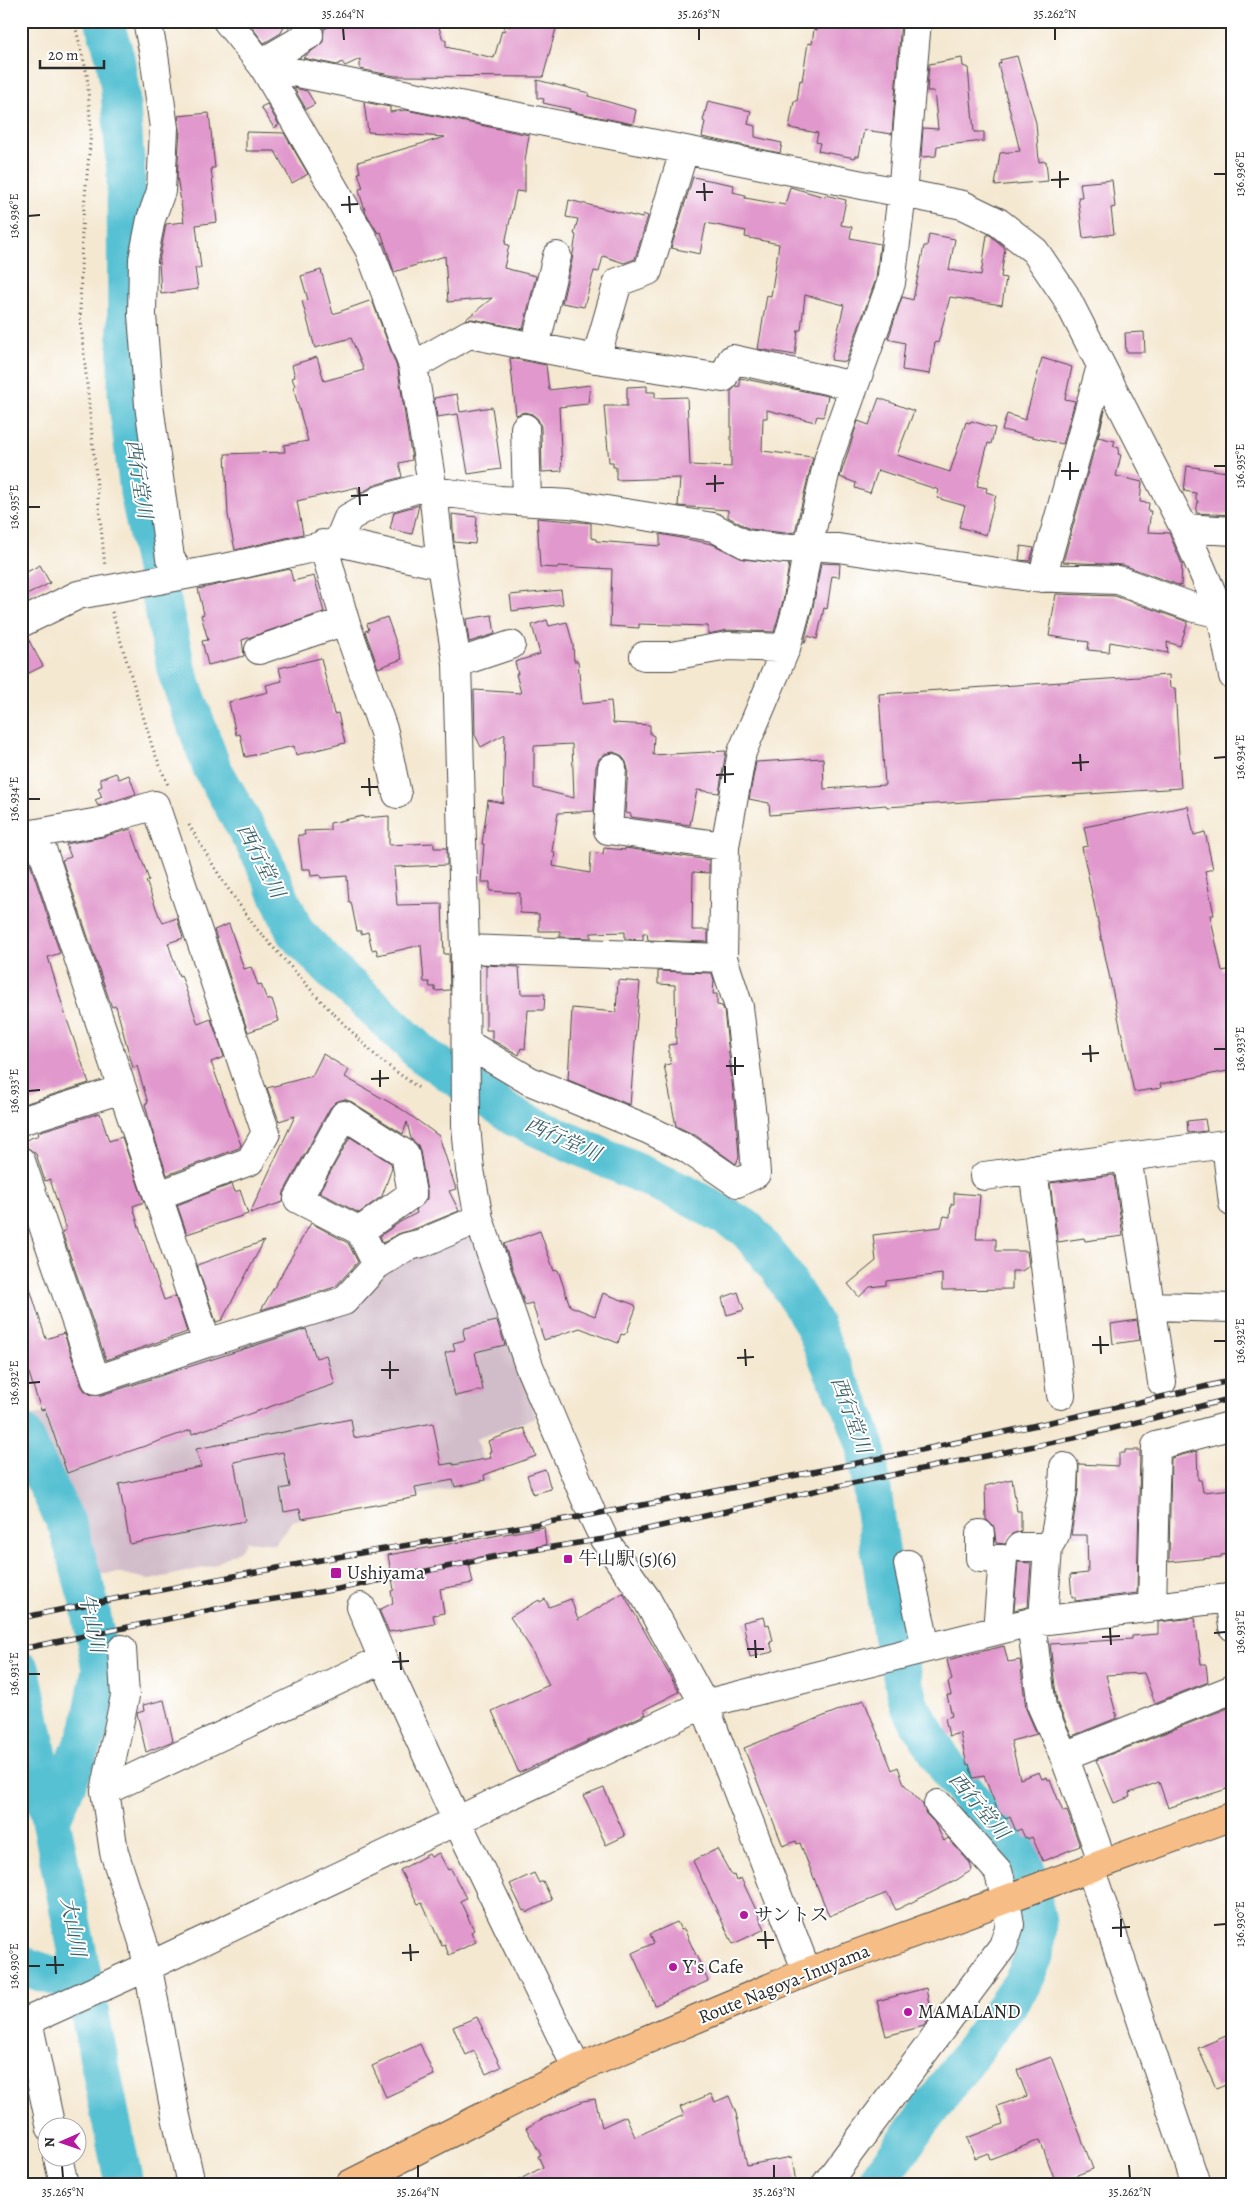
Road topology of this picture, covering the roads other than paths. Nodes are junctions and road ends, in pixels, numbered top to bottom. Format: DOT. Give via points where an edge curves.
graph roads {
  1 [pos="147,21"];
  2 [pos="227,21"];
  3 [pos="308,21"];
  4 [pos="917,21"];
  5 [pos="262,64"];
  6 [pos="684,151"];
  7 [pos="902,194"];
  8 [pos="557,256"];
  9 [pos="535,347"];
  10 [pos="596,360"];
  11 [pos="413,366"];
  12 [pos="1101,366"];
  13 [pos="854,386"];
  14 [pos="526,428"];
  15 [pos="433,487"];
  16 [pos="527,501"];
  17 [pos="1184,528"];
  18 [pos="1233,531"];
  19 [pos="330,543"];
  20 [pos="808,546"];
  21 [pos="441,565"];
  22 [pos="178,576"];
  23 [pos="1042,578"];
  24 [pos="1227,617"];
  25 [pos="346,621"];
  26 [pos="21,623"];
  27 [pos="511,644"];
  28 [pos="786,648"];
  29 [pos="259,650"];
  30 [pos="644,656"];
  31 [pos="457,663"];
  32 [pos="1233,676"];
  33 [pos="612,768"];
  34 [pos="397,794"];
  35 [pos="29,835"];
  36 [pos="725,846"];
  37 [pos="465,949"];
  38 [pos="723,958"];
  39 [pos="466,1048"];
  40 [pos="122,1089"];
  41 [pos="21,1122"];
  42 [pos="1229,1143"];
  43 [pos="1128,1157"];
  44 [pos="21,1161"];
  45 [pos="1033,1169"];
  46 [pos="984,1176"];
  47 [pos="159,1195"];
  48 [pos="1233,1202"];
  49 [pos="480,1219"];
  50 [pos="360,1231"];
  51 [pos="377,1265"];
  52 [pos="1150,1306"];
  53 [pos="1233,1308"];
  54 [pos="207,1343"];
  55 [pos="1162,1382"];
  56 [pos="1061,1395"];
  57 [pos="1233,1425"];
  58 [pos="1064,1466"];
  59 [pos="980,1534"];
  60 [pos="1020,1547"];
  61 [pos="1048,1547"];
  62 [pos="908,1564"];
  63 [pos="1231,1597"];
  64 [pos="361,1607"];
  65 [pos="1152,1607"];
  66 [pos="1037,1621"];
  67 [pos="1233,1627"];
  68 [pos="997,1630"];
  69 [pos="122,1649"];
  70 [pos="920,1649"];
  71 [pos="383,1660"];
  72 [pos="1233,1689"];
  73 [pos="704,1704"];
  74 [pos="1064,1756"];
  75 [pos="105,1791"];
  76 [pos="938,1804"];
  77 [pos="1233,1816"];
  78 [pos="456,1819"];
  79 [pos="1096,1865"];
  80 [pos="1009,1897"];
  81 [pos="141,1970"];
  82 [pos="807,1972"];
  83 [pos="33,2019"];
  84 [pos="577,2069"];
  85 [pos="50,2118"];
  86 [pos="60,2168"];
  87 [pos="64,2184"];
  88 [pos="191,2184"];
  89 [pos="350,2184"];
  90 [pos="826,2184"];
  91 [pos="1196,2184"];
  1 -- 22 [label="street" via="164,128 162,190 143,259 142,315 149,405 170,558"];
  2 -- 5 [label="street"];
  3 -- 5 [label="street" via="309,35"];
  4 -- 7 [label="street"];
  5 -- 6 [label="street"];
  5 -- 11 [label="street" via="369,249"];
  6 -- 7 [label="street"];
  6 -- 10 [label="street" via="648,271 618,282"];
  7 -- 12 [label="street" via="963,206 998,222 1035,251 1065,295"];
  7 -- 13 [label="street" via="891,283"];
  8 -- 9 [label="street"];
  9 -- 10 [label="street"];
  9 -- 11 [label="street" via="469,334"];
  10 -- 13 [label="street" via="722,378 732,359"];
  11 -- 15 [label="street"];
  12 -- 17 [label="street"];
  12 -- 23 [label="street"];
  13 -- 20 [label="street" via="829,457"];
  14 -- 16 [label="street"];
  15 -- 16 [label="street"];
  15 -- 19 [label="street" via="380,500 348,518"];
  15 -- 21 [label="street"];
  16 -- 20 [label="street" via="569,504 713,527 745,544 785,549"];
  17 -- 18 [label="street"];
  17 -- 24 [label="street"];
  19 -- 21 [label="street"];
  19 -- 22 [label="street"];
  19 -- 25 [label="street"];
  20 -- 23 [label="street"];
  20 -- 28 [label="street"];
  21 -- 31 [label="street"];
  22 -- 26 [label="street" via="78,595"];
  23 -- 24 [label="street" via="1118,580"];
  24 -- 32 [label="street"];
  25 -- 29 [label="street"];
  25 -- 34 [label="street" via="384,732"];
  27 -- 31 [label="street"];
  28 -- 30 [label="street" via="728,646 671,656"];
  28 -- 36 [label="street" via="742,752"];
  31 -- 37 [label="street"];
  33 -- 36 [label="street" via="608,830"];
  35 -- 40 [label="street"];
  35 -- 47 [label="street" via="98,822 155,805 266,1133 250,1161"];
  36 -- 38 [label="street"];
  37 -- 38 [label="street"];
  37 -- 39 [label="street"];
  38 -- 39 [label="street" via="739,1007 756,1174 737,1183 686,1148 530,1081"];
  39 -- 49 [label="street" via="466,1125 470,1170"];
  40 -- 41 [label="street"];
  40 -- 47 [label="street"];
  42 -- 43 [label="street"];
  42 -- 48 [label="street"];
  43 -- 45 [label="street"];
  43 -- 52 [label="street"];
  44 -- 54 [label="street" via="96,1380"];
  45 -- 46 [label="street"];
  45 -- 56 [label="street"];
  47 -- 54 [label="street"];
  49 -- 51 [label="street" via="406,1247"];
  49 -- 73 [label="street" via="529,1366 592,1514 604,1539 646,1598"];
  50 -- 51 [label="street"];
  51 -- 54 [label="street" via="344,1301"];
  52 -- 53 [label="street"];
  52 -- 55 [label="street"];
  57 -- 65 [label="street" via="1156,1446"];
  58 -- 61 [label="street" via="1055,1535"];
  59 -- 68 [label="street" via="980,1558 1003,1558"];
  60 -- 61 [label="street"];
  61 -- 66 [label="street"];
  62 -- 70 [label="street"];
  63 -- 65 [label="street"];
  63 -- 67 [label="street"];
  64 -- 71 [label="street"];
  65 -- 66 [label="street"];
  66 -- 68 [label="street"];
  66 -- 74 [label="street" via="1042,1707"];
  68 -- 70 [label="street"];
  69 -- 75 [label="street" via="126,1696"];
  70 -- 73 [label="street"];
  71 -- 75 [label="street"];
  71 -- 78 [label="street"];
  72 -- 74 [label="street"];
  73 -- 78 [label="street"];
  73 -- 82 [label="street"];
  74 -- 79 [label="street"];
  75 -- 81 [label="street" via="114,1852 143,1942"];
  76 -- 80 [label="street" via="998,1871"];
  77 -- 79 [label="main road, Route Nagoya-Inuyama"];
  78 -- 81 [label="street"];
  78 -- 84 [label="street"];
  79 -- 80 [label="main road, Route Nagoya-Inuyama"];
  79 -- 91 [label="street"];
  80 -- 82 [label="main road, Route Nagoya-Inuyama"];
  80 -- 90 [label="street" via="1010,1925 1003,1946"];
  81 -- 83 [label="street"];
  81 -- 88 [label="street"];
  82 -- 84 [label="main road, Route Nagoya-Inuyama"];
  83 -- 85 [label="street"];
  84 -- 89 [label="main road, Route Nagoya-Inuyama"];
  86 -- 87 [label="street"];
}
